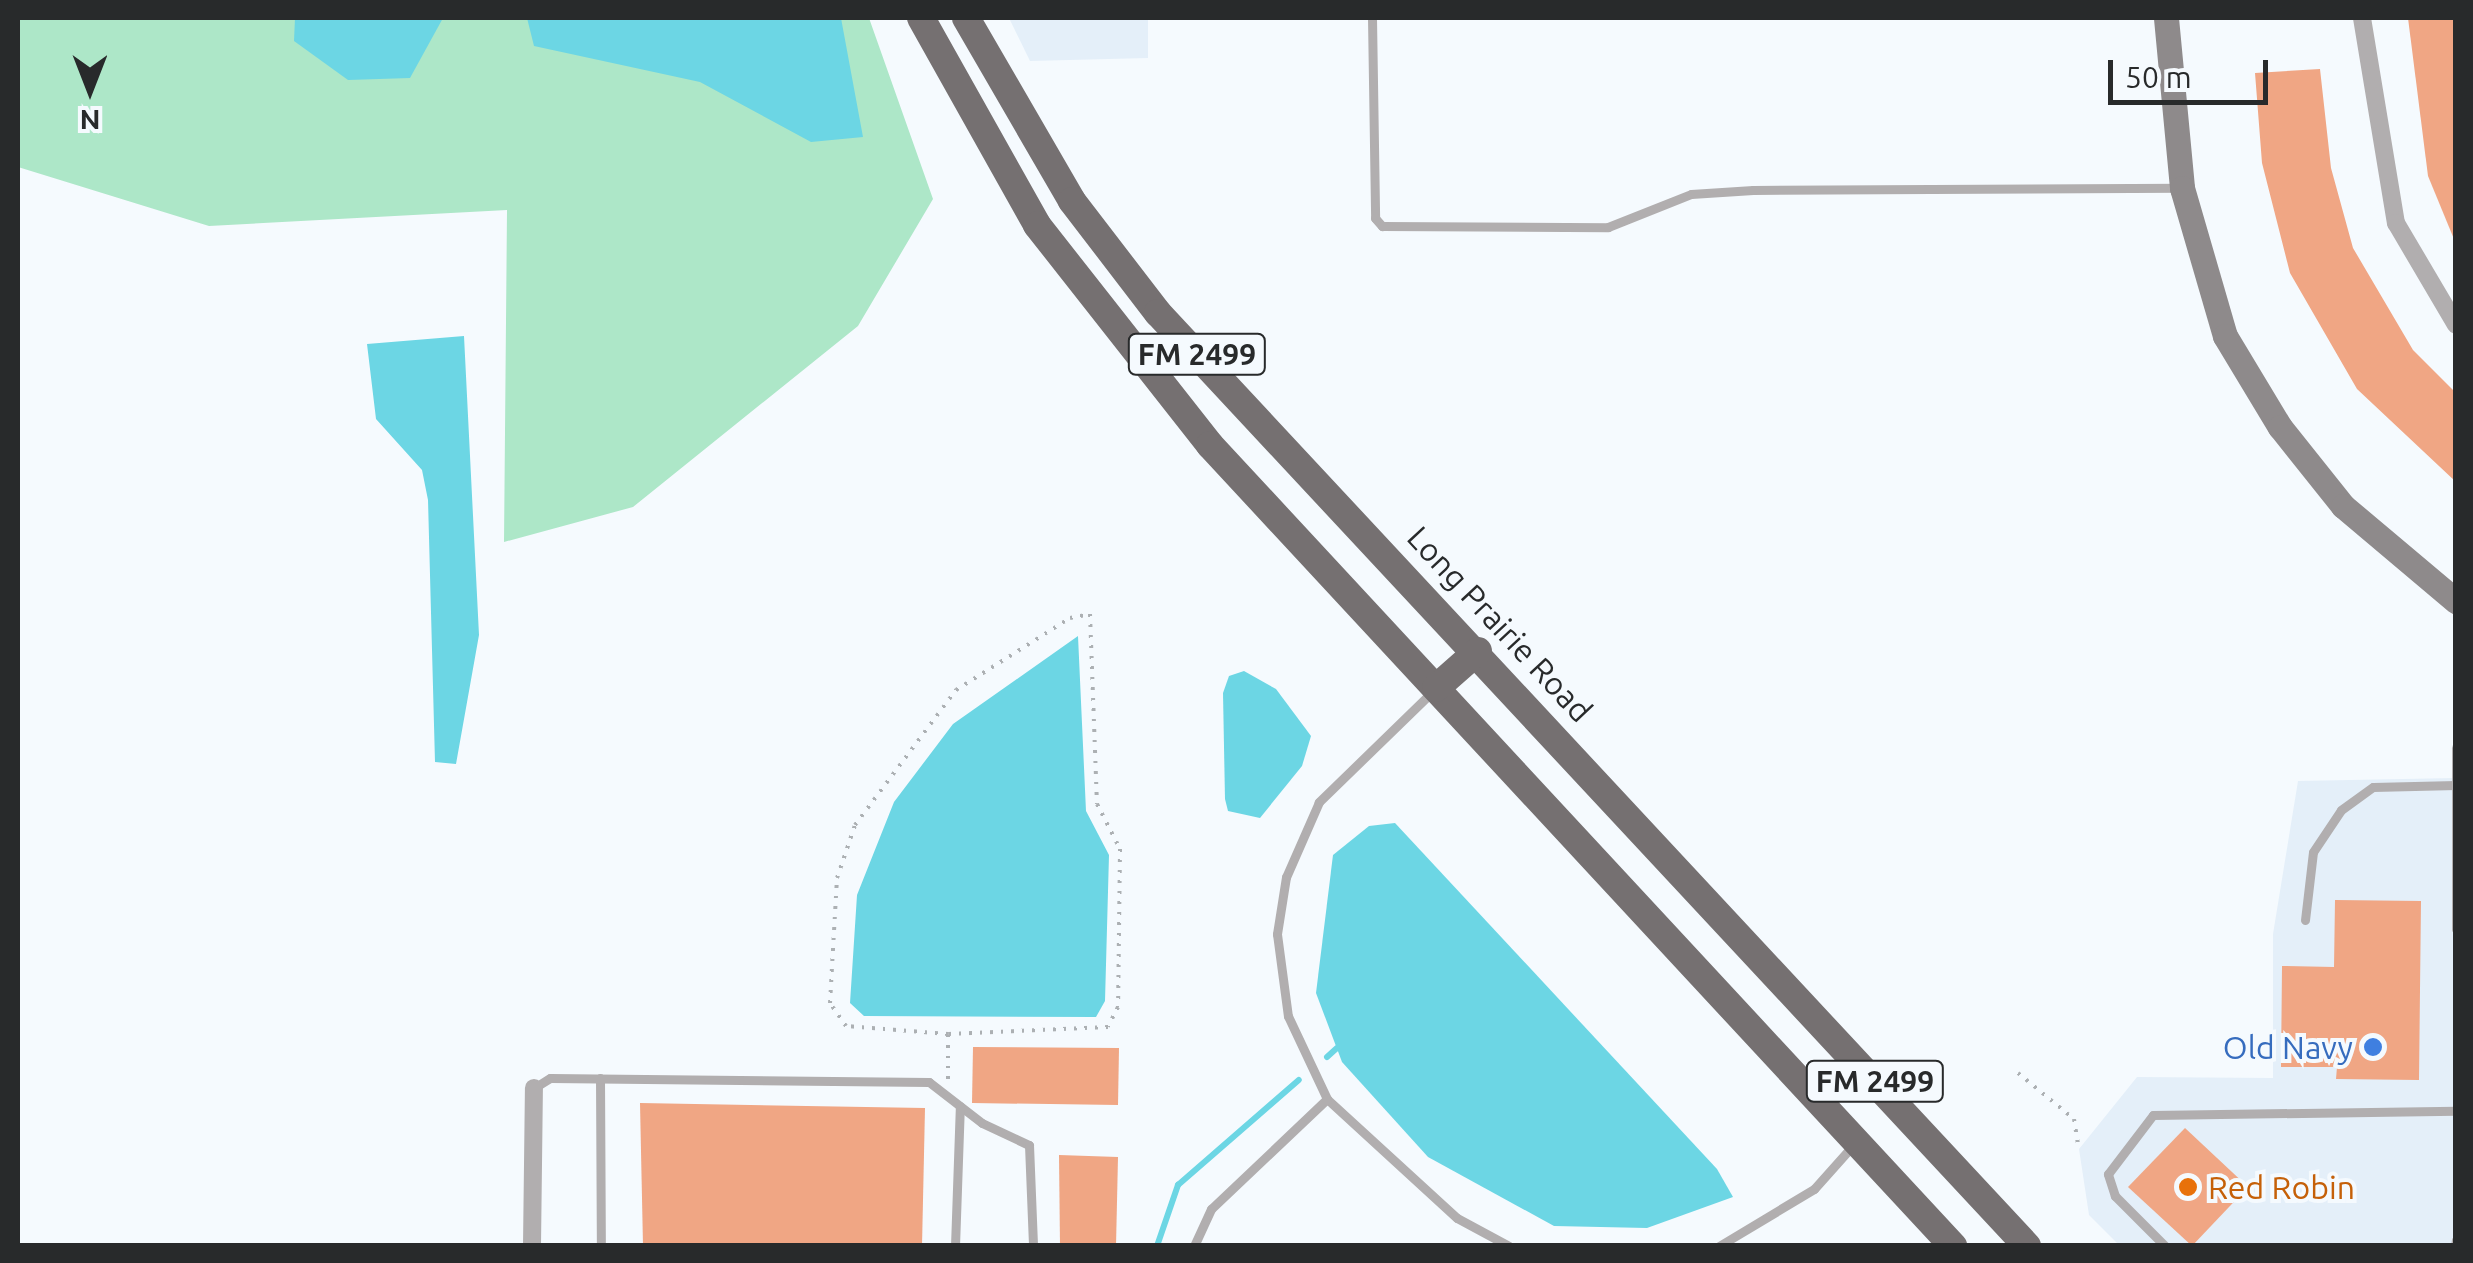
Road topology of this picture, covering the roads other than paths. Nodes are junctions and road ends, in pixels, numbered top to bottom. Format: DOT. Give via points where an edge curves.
graph roads {
  1 [pos="921,18"];
  2 [pos="966,18"];
  3 [pos="1372,18"];
  4 [pos="2166,18"];
  5 [pos="2362,18"];
  6 [pos="2182,188"];
  7 [pos="2456,325"];
  8 [pos="2456,602"];
  9 [pos="1478,651"];
  10 [pos="1436,688"];
  11 [pos="2456,748"];
  12 [pos="2455,784"];
  13 [pos="2305,920"];
  14 [pos="2456,930"];
  15 [pos="600,1078"];
  16 [pos="534,1088"];
  17 [pos="1327,1100"];
  18 [pos="960,1106"];
  19 [pos="2456,1110"];
  20 [pos="1857,1142"];
  21 [pos="532,1246"];
  22 [pos="601,1246"];
  23 [pos="954,1246"];
  24 [pos="1033,1246"];
  25 [pos="1194,1246"];
  26 [pos="1509,1246"];
  27 [pos="1719,1246"];
  28 [pos="1954,1246"];
  29 [pos="2027,1246"];
  30 [pos="2165,1246"];
  1 -- 10 [label="main road, FM 2499" via="1037,225 1125,341 1210,445"];
  2 -- 9 [label="main road, Long Prairie Road / FM 2499" via="1072,202 1158,313"];
  3 -- 6 [label="lane" via="1374,218 1382,226 1608,227 1692,194 1753,190"];
  4 -- 6 [label="street"];
  5 -- 7 [label="street" via="2396,223"];
  6 -- 8 [label="street" via="2219,322 2280,428 2370,533"];
  9 -- 10 [label="main road"];
  9 -- 29 [label="main road, Long Prairie Road / FM 2499"];
  10 -- 17 [label="lane" via="1319,802 1286,876 1278,934 1288,1016"];
  10 -- 20 [label="main road, FM 2499"];
  11 -- 12 [label="lane"];
  12 -- 13 [label="lane" via="2373,787 2340,810 2313,852"];
  12 -- 14 [label="lane"];
  15 -- 16 [label="lane" via="550,1078"];
  15 -- 18 [label="lane" via="929,1082"];
  15 -- 22 [label="lane"];
  16 -- 21 [label="street"];
  17 -- 25 [label="lane" via="1211,1210"];
  17 -- 26 [label="lane" via="1457,1218"];
  18 -- 23 [label="lane"];
  18 -- 24 [label="lane" via="1029,1146"];
  19 -- 30 [label="lane" via="2153,1115 2108,1174 2115,1196"];
  20 -- 27 [label="lane" via="1814,1190"];
  20 -- 28 [label="main road, FM 2499"];
}
